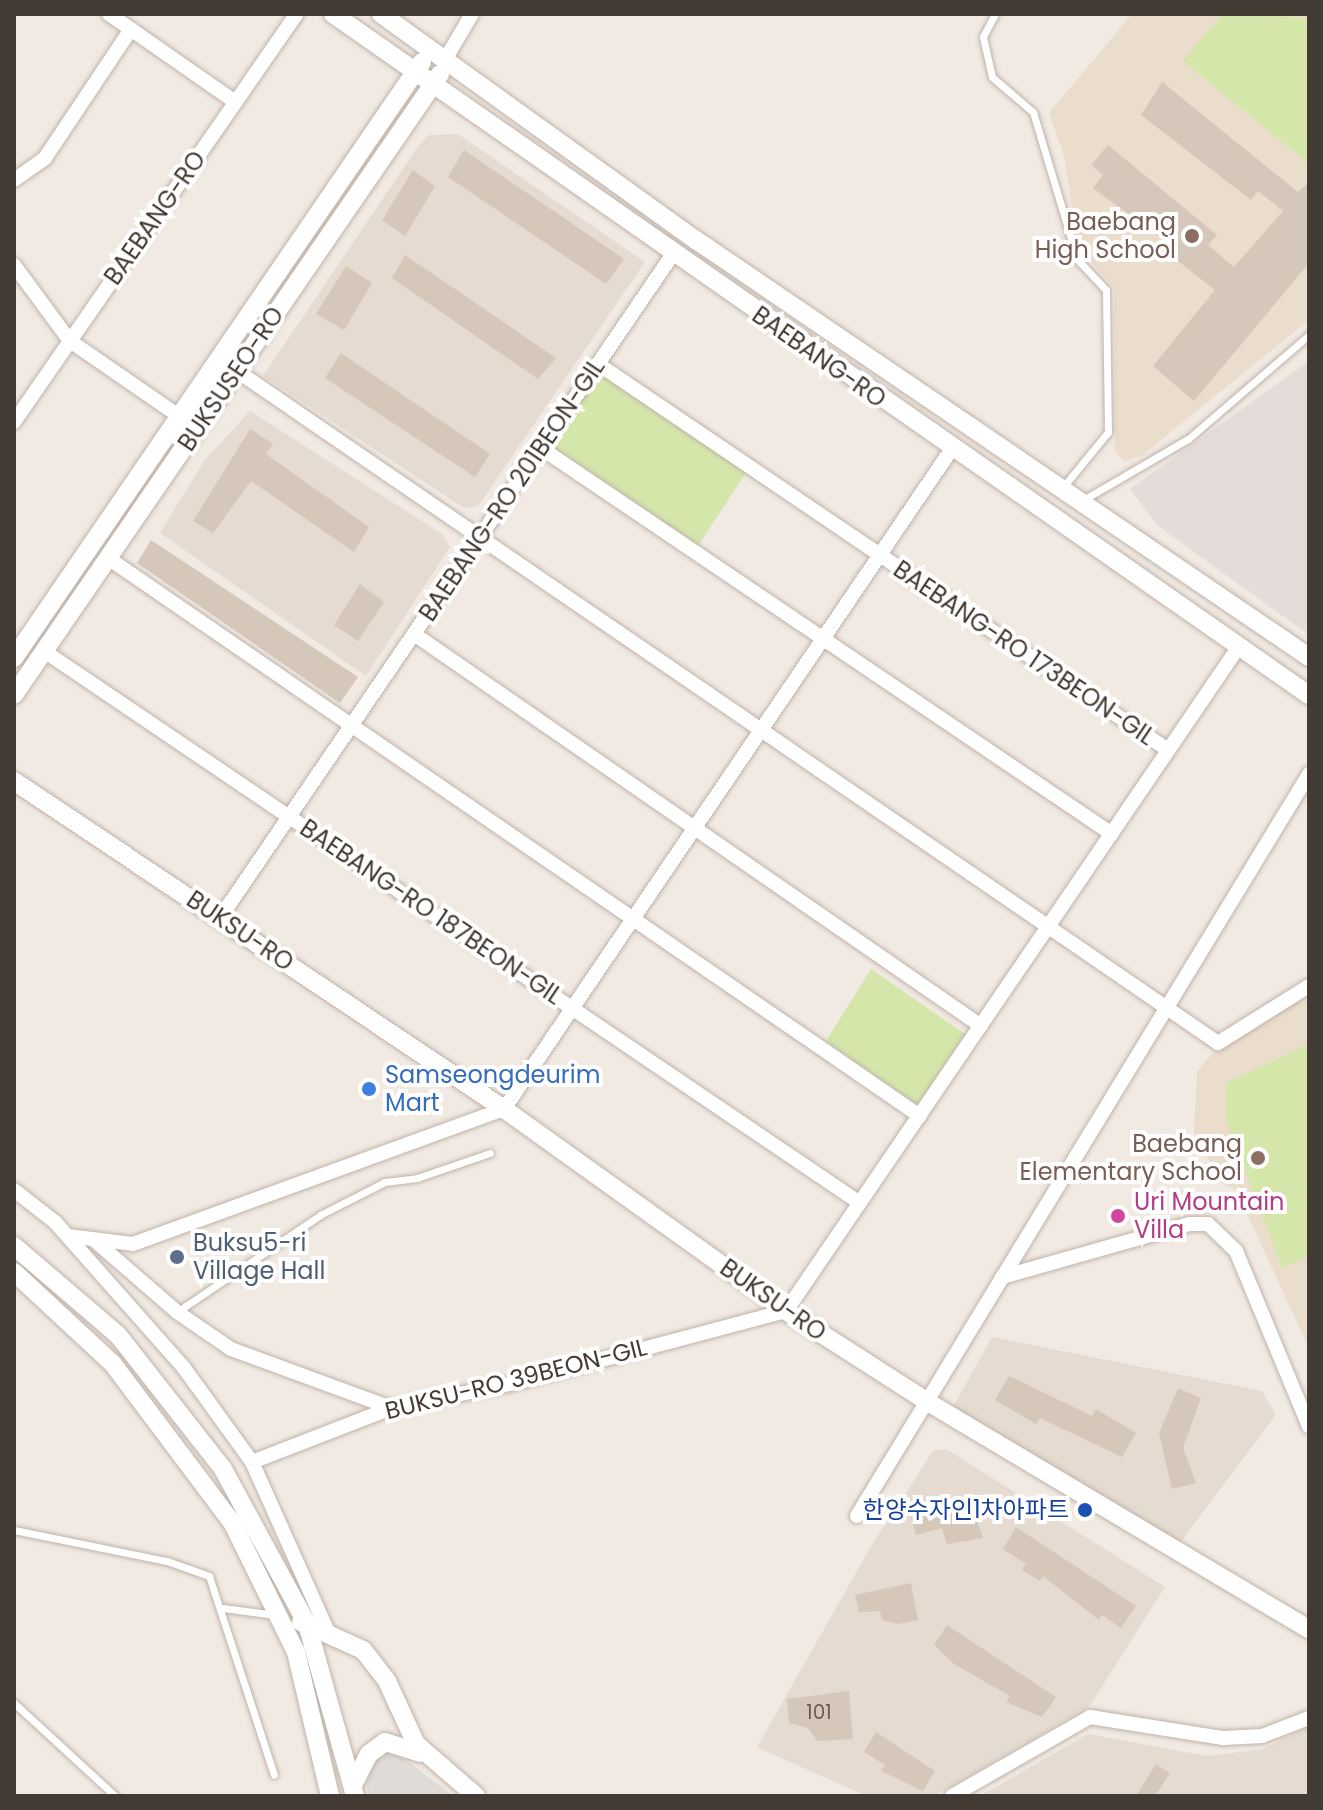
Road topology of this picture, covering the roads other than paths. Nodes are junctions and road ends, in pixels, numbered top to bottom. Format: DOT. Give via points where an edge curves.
graph roads {
  1 [pos="109,14"];
  2 [pos="296,14"];
  3 [pos="333,14"];
  4 [pos="381,14"];
  5 [pos="472,14"];
  6 [pos="995,14"];
  7 [pos="131,29"];
  8 [pos="441,57"];
  9 [pos="416,72"];
  10 [pos="434,84"];
  11 [pos="235,102"];
  12 [pos="14,180"];
  13 [pos="673,254"];
  14 [pos="14,265"];
  15 [pos="1309,335"];
  16 [pos="70,341"];
  17 [pos="598,364"];
  18 [pos="237,371"];
  19 [pos="180,417"];
  20 [pos="14,422"];
  21 [pos="541,448"];
  22 [pos="951,450"];
  23 [pos="1062,489"];
  24 [pos="1081,501"];
  25 [pos="480,538"];
  26 [pos="880,555"];
  27 [pos="108,558"];
  28 [pos="414,634"];
  29 [pos="823,638"];
  30 [pos="1238,648"];
  31 [pos="44,651"];
  32 [pos="1309,657"];
  33 [pos="14,658"];
  34 [pos="14,695"];
  35 [pos="1309,695"];
  36 [pos="351,725"];
  37 [pos="761,730"];
  38 [pos="1168,750"];
  39 [pos="1309,774"];
  40 [pos="14,781"];
  41 [pos="289,816"];
  42 [pos="694,828"];
  43 [pos="1112,834"];
  44 [pos="220,918"];
  45 [pos="633,919"];
  46 [pos="1048,927"];
  47 [pos="1309,986"];
  48 [pos="572,1008"];
  49 [pos="1166,1008"];
  50 [pos="981,1026"];
  51 [pos="504,1109"];
  52 [pos="920,1116"];
  53 [pos="490,1153"];
  54 [pos="14,1190"];
  55 [pos="860,1203"];
  56 [pos="68,1236"];
  57 [pos="94,1240"];
  58 [pos="14,1246"];
  59 [pos="14,1272"];
  60 [pos="1002,1277"];
  61 [pos="786,1311"];
  62 [pos="177,1312"];
  63 [pos="926,1401"];
  64 [pos="1307,1406"];
  65 [pos="391,1408"];
  66 [pos="1309,1426"];
  67 [pos="252,1462"];
  68 [pos="857,1516"];
  69 [pos="14,1530"];
  70 [pos="223,1608"];
  71 [pos="282,1615"];
  72 [pos="307,1624"];
  73 [pos="1309,1629"];
  74 [pos="328,1632"];
  75 [pos="14,1703"];
  76 [pos="1309,1718"];
  77 [pos="435,1764"];
  78 [pos="274,1775"];
  79 [pos="354,1790"];
  80 [pos="115,1796"];
  81 [pos="330,1796"];
  82 [pos="476,1796"];
  83 [pos="952,1796"];
  1 -- 7 [label="street"];
  2 -- 11 [label="street, BAEBANG-RO"];
  3 -- 9 [label="street, BAEBANG-RO"];
  4 -- 8 [label="street, BAEBANG-RO"];
  5 -- 8 [label="street"];
  6 -- 23 [label="lane" via="983,37 992,77 1033,112 1077,259 1106,290 1108,432"];
  7 -- 11 [label="street"];
  7 -- 12 [label="street" via="45,158"];
  8 -- 9 [label="street, BUKSUSEO-RO"];
  8 -- 10 [label="street, BUKSUSEO-RO"];
  8 -- 23 [label="street, BAEBANG-RO"];
  9 -- 10 [label="street, BAEBANG-RO"];
  9 -- 19 [label="street, BUKSUSEO-RO"];
  10 -- 13 [label="street, BAEBANG-RO"];
  10 -- 18 [label="street, BUKSUSEO-RO"];
  11 -- 16 [label="street, BAEBANG-RO"];
  13 -- 17 [label="street, BAEBANG-RO 201BEON-GIL"];
  13 -- 22 [label="street, BAEBANG-RO"];
  14 -- 16 [label="street"];
  15 -- 24 [label="lane" via="1188,439"];
  16 -- 19 [label="street"];
  16 -- 20 [label="street, BAEBANG-RO"];
  17 -- 21 [label="street, BAEBANG-RO 201BEON-GIL"];
  17 -- 26 [label="street"];
  18 -- 25 [label="street"];
  18 -- 27 [label="street, BUKSUSEO-RO"];
  19 -- 33 [label="street, BUKSUSEO-RO"];
  21 -- 25 [label="street, BAEBANG-RO 201BEON-GIL"];
  21 -- 29 [label="street"];
  22 -- 26 [label="street, BAEBANG-RO 187BEON-GIL"];
  22 -- 30 [label="street, BAEBANG-RO"];
  23 -- 24 [label="street, BAEBANG-RO"];
  24 -- 32 [label="street, BAEBANG-RO"];
  25 -- 28 [label="street, BAEBANG-RO 201BEON-GIL"];
  25 -- 37 [label="street"];
  26 -- 29 [label="street, BAEBANG-RO 187BEON-GIL"];
  26 -- 38 [label="street, BAEBANG-RO 173BEON-GIL"];
  27 -- 31 [label="street, BUKSUSEO-RO"];
  27 -- 36 [label="street"];
  28 -- 36 [label="street, BAEBANG-RO 201BEON-GIL"];
  28 -- 42 [label="street"];
  29 -- 37 [label="street, BAEBANG-RO 187BEON-GIL"];
  29 -- 43 [label="street"];
  30 -- 35 [label="street, BAEBANG-RO"];
  30 -- 38 [label="street, BAEBANG-RO 173BEON-GIL"];
  31 -- 34 [label="street, BUKSUSEO-RO"];
  31 -- 41 [label="street"];
  36 -- 41 [label="street, BAEBANG-RO 201BEON-GIL"];
  36 -- 45 [label="street"];
  37 -- 42 [label="street, BAEBANG-RO 187BEON-GIL"];
  37 -- 46 [label="street"];
  38 -- 43 [label="street, BAEBANG-RO 173BEON-GIL"];
  39 -- 49 [label="street"];
  40 -- 44 [label="street, BUKSU-RO"];
  41 -- 44 [label="street, BAEBANG-RO 201BEON-GIL"];
  41 -- 48 [label="street, BAEBANG-RO 187BEON-GIL"];
  42 -- 45 [label="street, BAEBANG-RO 187BEON-GIL"];
  42 -- 50 [label="street"];
  43 -- 46 [label="street, BAEBANG-RO 173BEON-GIL"];
  44 -- 51 [label="street, BUKSU-RO"];
  45 -- 48 [label="street, BAEBANG-RO 187BEON-GIL"];
  45 -- 52 [label="street"];
  46 -- 49 [label="street"];
  46 -- 50 [label="street, BAEBANG-RO 173BEON-GIL"];
  47 -- 49 [label="street" via="1218,1043"];
  48 -- 51 [label="street, BAEBANG-RO 187BEON-GIL"];
  48 -- 55 [label="street"];
  49 -- 60 [label="street"];
  50 -- 52 [label="street, BAEBANG-RO 173BEON-GIL"];
  51 -- 57 [label="street" via="133,1244"];
  51 -- 61 [label="street, BUKSU-RO"];
  52 -- 55 [label="street, BAEBANG-RO 173BEON-GIL"];
  53 -- 62 [label="lane" via="372,1189 203,1289"];
  54 -- 56 [label="street"];
  55 -- 61 [label="street, BAEBANG-RO 173BEON-GIL"];
  56 -- 57 [label="street"];
  56 -- 67 [label="street" via="184,1368"];
  57 -- 62 [label="street"];
  58 -- 72 [label="street" via="118,1335 203,1441 249,1511"];
  59 -- 71 [label="street" via="113,1364 188,1456"];
  60 -- 63 [label="street"];
  60 -- 64 [label="street" via="1189,1224 1208,1224 1236,1251"];
  61 -- 63 [label="street, BUKSU-RO"];
  61 -- 65 [label="street, BUKSU-RO 39BEON-GIL"];
  62 -- 65 [label="street" via="231,1349"];
  63 -- 68 [label="street"];
  63 -- 73 [label="street, BUKSU-RO"];
  64 -- 66 [label="street"];
  65 -- 67 [label="street, BUKSU-RO 39BEON-GIL"];
  67 -- 74 [label="street"];
  69 -- 70 [label="lane" via="167,1561 209,1576"];
  70 -- 71 [label="lane"];
  70 -- 78 [label="lane" via="225,1640"];
  71 -- 72 [label="street"];
  71 -- 81 [label="street" via="310,1697"];
  72 -- 74 [label="street"];
  72 -- 79 [label="street"];
  74 -- 77 [label="street" via="377,1664 403,1722"];
  75 -- 80 [label="lane"];
  76 -- 83 [label="street" via="1262,1736 1223,1738 1090,1717"];
  77 -- 79 [label="street" via="415,1749 385,1742 369,1754"];
  77 -- 82 [label="street"];
}
